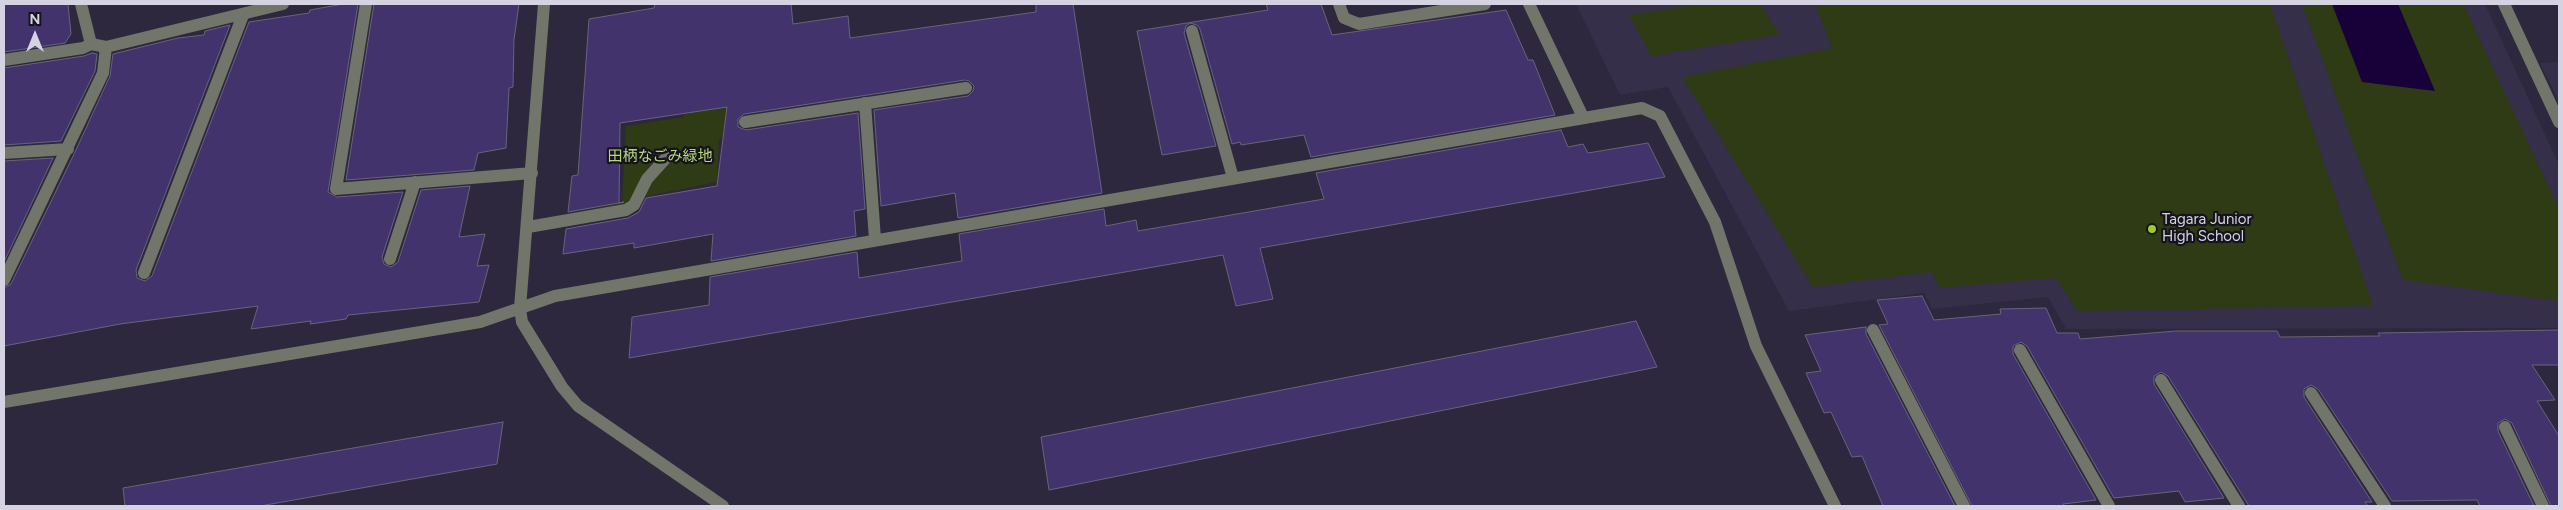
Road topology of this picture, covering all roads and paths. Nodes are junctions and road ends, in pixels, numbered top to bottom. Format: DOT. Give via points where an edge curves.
graph roads {
  1 [pos="81,4"];
  2 [pos="283,4"];
  3 [pos="366,4"];
  4 [pos="544,4"];
  5 [pos="1339,4"];
  6 [pos="1485,4"];
  7 [pos="1529,4"];
  8 [pos="2504,4"];
  9 [pos="243,15"];
  10 [pos="1192,31"];
  11 [pos="91,44"];
  12 [pos="106,47"];
  13 [pos="4,60"];
  14 [pos="966,88"];
  15 [pos="865,103"];
  16 [pos="1583,117"];
  17 [pos="745,122"];
  18 [pos="2559,122"];
  19 [pos="68,149"];
  20 [pos="4,153"];
  21 [pos="667,157"];
  22 [pos="532,173"];
  23 [pos="1233,178"];
  24 [pos="415,182"];
  25 [pos="528,227"];
  26 [pos="875,239"];
  27 [pos="390,259"];
  28 [pos="144,273"];
  29 [pos="4,280"];
  30 [pos="520,308"];
  31 [pos="1873,330"];
  32 [pos="2020,350"];
  33 [pos="2161,380"];
  34 [pos="2311,393"];
  35 [pos="4,402"];
  36 [pos="2505,427"];
  37 [pos="723,506"];
  38 [pos="1835,506"];
  39 [pos="1964,506"];
  40 [pos="2109,506"];
  41 [pos="2239,506"];
  42 [pos="2386,506"];
  43 [pos="2543,506"];
  1 -- 11 [label="street"];
  2 -- 9 [label="street"];
  3 -- 24 [label="street" via="336,189"];
  4 -- 22 [label="street"];
  5 -- 6 [label="street" via="1344,18 1359,24"];
  7 -- 16 [label="street"];
  8 -- 18 [label="street"];
  9 -- 12 [label="street"];
  9 -- 28 [label="street"];
  10 -- 23 [label="street"];
  11 -- 12 [label="street"];
  11 -- 13 [label="street"];
  12 -- 19 [label="street" via="103,73"];
  14 -- 15 [label="street"];
  15 -- 17 [label="street"];
  15 -- 26 [label="street"];
  16 -- 23 [label="street"];
  16 -- 38 [label="street" via="1642,108 1660,116 1715,222 1756,346"];
  19 -- 20 [label="street"];
  19 -- 29 [label="street"];
  21 -- 25 [label="street" via="647,179 634,205 626,210"];
  22 -- 24 [label="street"];
  22 -- 25 [label="street"];
  23 -- 26 [label="street"];
  24 -- 27 [label="street"];
  25 -- 30 [label="street"];
  26 -- 30 [label="street" via="555,296"];
  30 -- 35 [label="street" via="480,322"];
  30 -- 37 [label="street" via="528,334 578,406"];
  31 -- 39 [label="street"];
  32 -- 40 [label="street"];
  33 -- 41 [label="street"];
  34 -- 42 [label="street"];
  36 -- 43 [label="street"];
}
